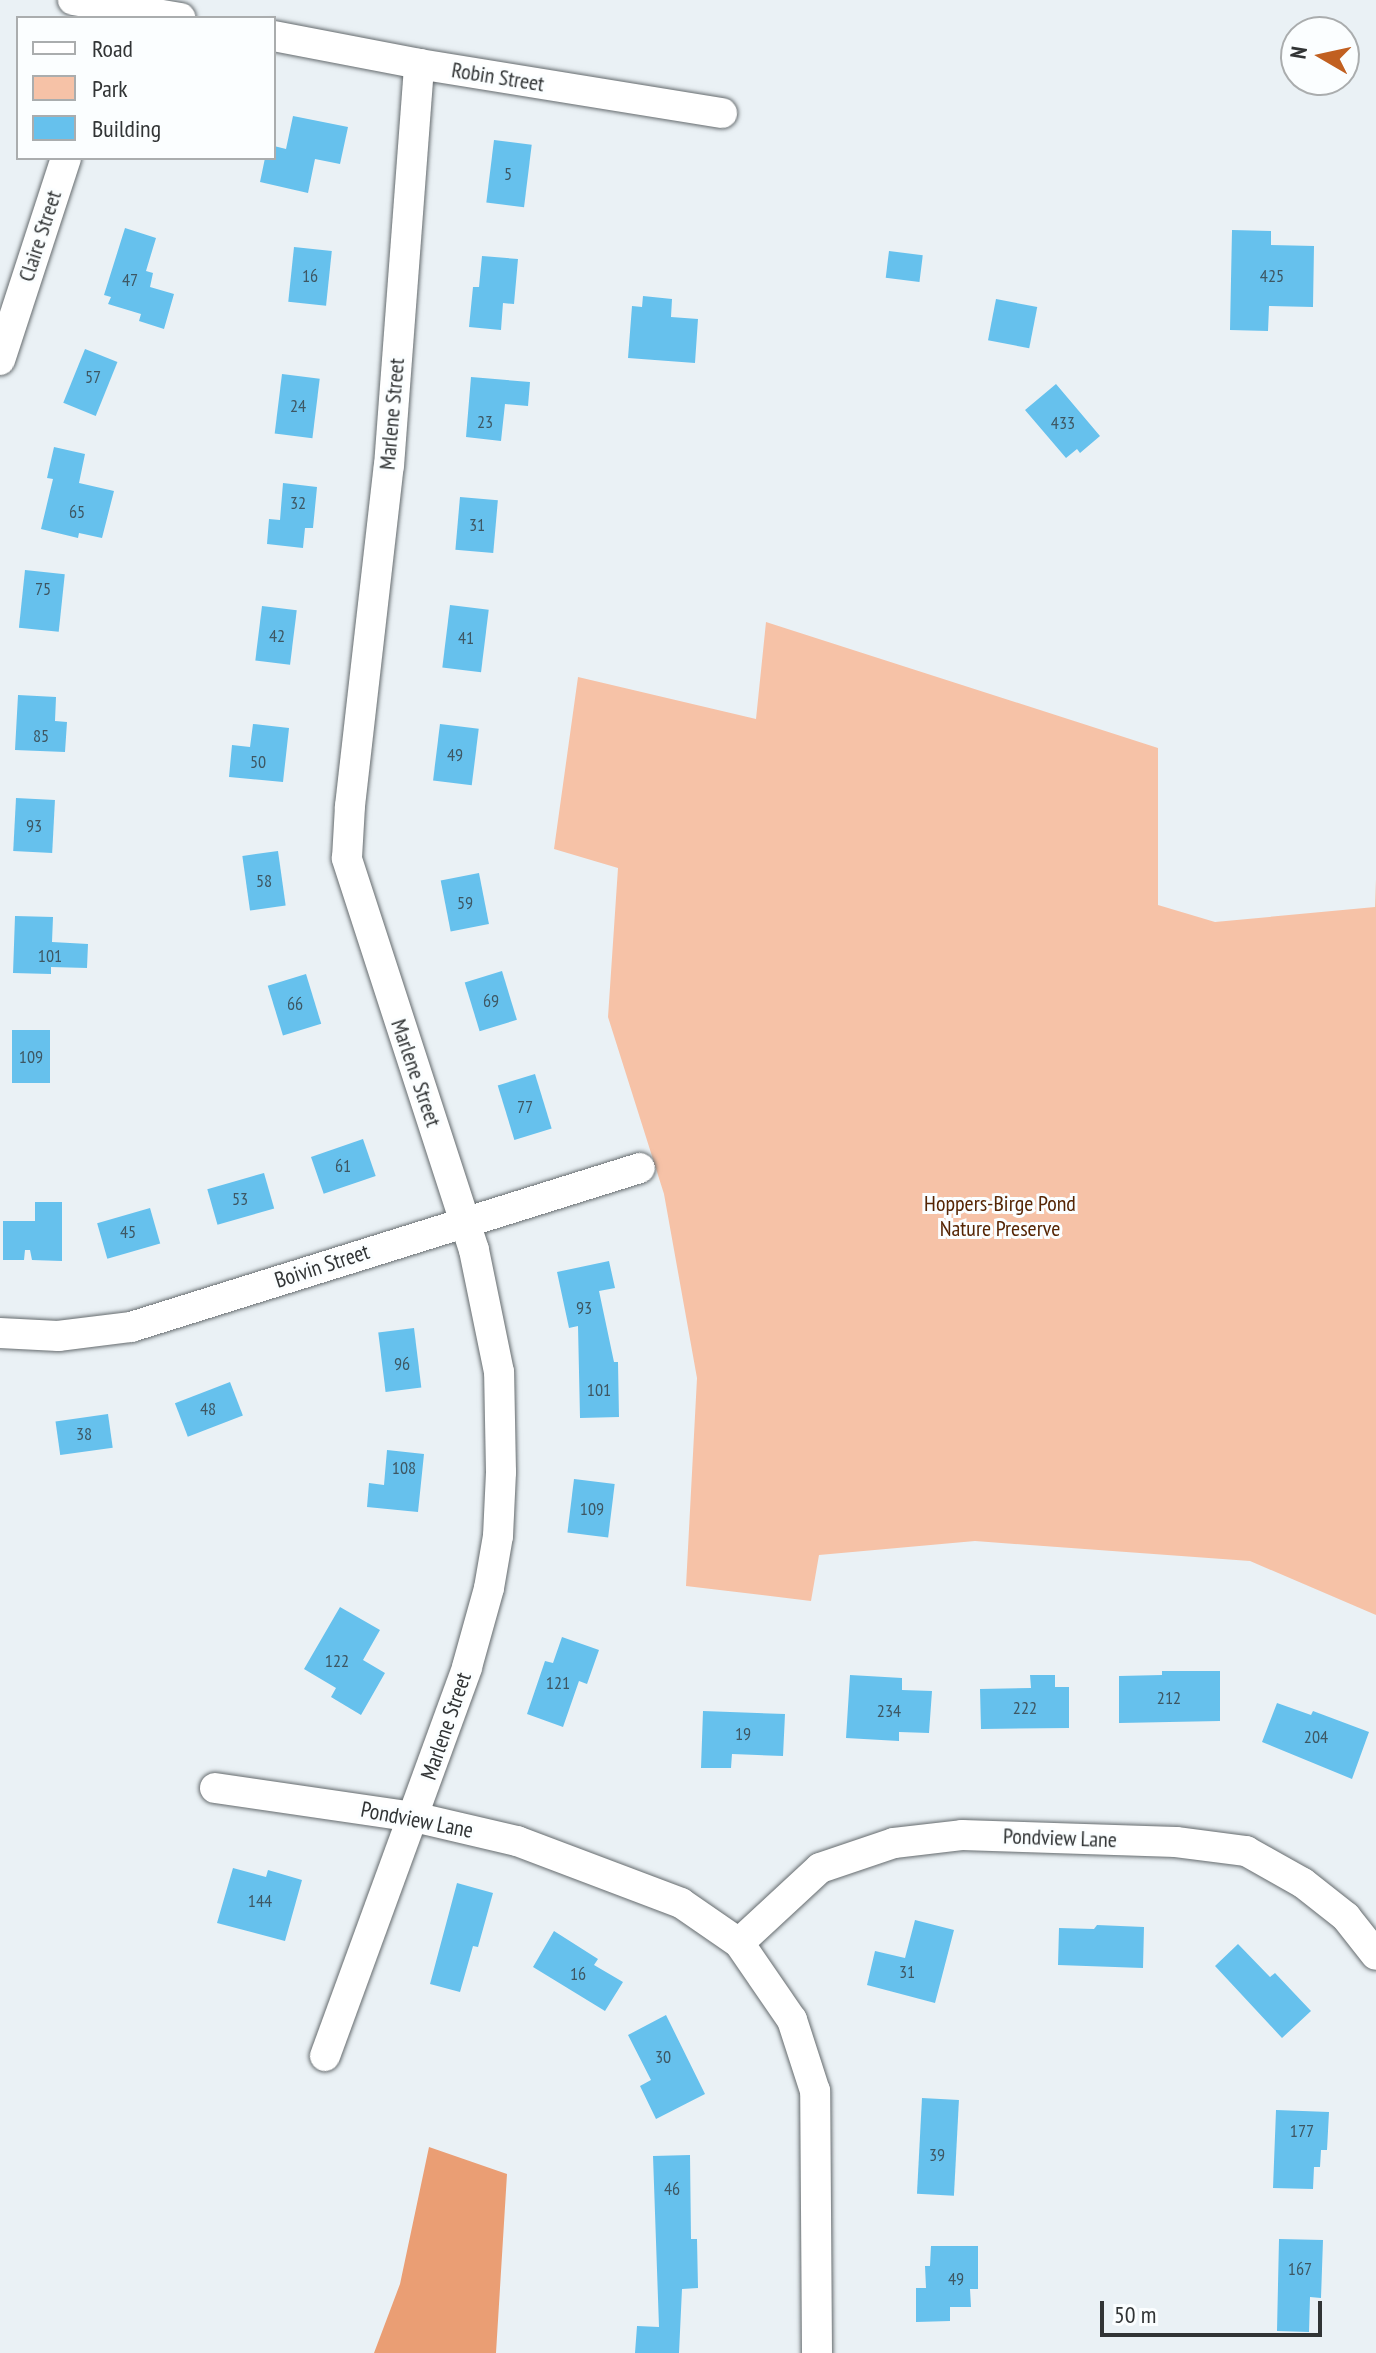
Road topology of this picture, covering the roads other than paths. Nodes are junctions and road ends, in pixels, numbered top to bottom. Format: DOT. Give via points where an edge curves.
graph roads {
  1 [pos="73,0"];
  2 [pos="116,8"];
  3 [pos="167,16"];
  4 [pos="276,36"];
  5 [pos="419,64"];
  6 [pos="722,113"];
  7 [pos="65,160"];
  8 [pos="0,360"];
  9 [pos="640,1168"];
  10 [pos="465,1220"];
  11 [pos="0,1333"];
  12 [pos="215,1788"];
  13 [pos="414,1817"];
  14 [pos="739,1943"];
  15 [pos="1376,1955"];
  16 [pos="325,2056"];
  17 [pos="817,2353"];
  1 -- 2 [label="street"];
  2 -- 3 [label="street"];
  4 -- 5 [label="street, Robin Street"];
  5 -- 6 [label="street, Robin Street"];
  5 -- 10 [label="street, Marlene Street" via="389,466 347,858"];
  7 -- 8 [label="street, Claire Street"];
  9 -- 10 [label="street, Boivin Street"];
  10 -- 11 [label="street, Boivin Street" via="131,1327 58,1336"];
  10 -- 13 [label="street, Marlene Street" via="499,1372 498,1536 467,1667"];
  12 -- 13 [label="street, Pondview Lane"];
  13 -- 14 [label="street, Pondview Lane" via="517,1841 681,1903"];
  13 -- 16 [label="street, Marlene Street"];
  14 -- 15 [label="street, Pondview Lane" via="820,1868 894,1843 962,1835 1176,1842 1246,1851 1303,1883 1346,1917"];
  14 -- 17 [label="street, Pondview Lane" via="792,2020 815,2091"];
}
